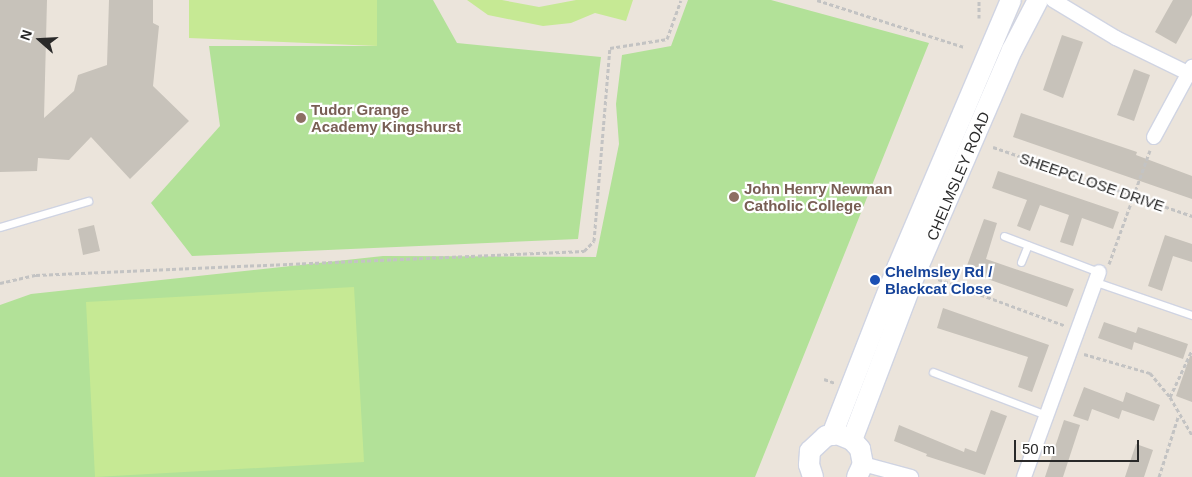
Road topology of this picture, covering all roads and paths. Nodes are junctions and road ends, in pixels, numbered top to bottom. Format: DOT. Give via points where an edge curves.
graph roads {
  1 [pos="681,0"];
  2 [pos="817,0"];
  3 [pos="979,0"];
  4 [pos="1011,0"];
  5 [pos="1038,0"];
  6 [pos="1053,0"];
  7 [pos="979,18"];
  8 [pos="964,46"];
  9 [pos="1191,72"];
  10 [pos="1154,137"];
  11 [pos="992,147"];
  12 [pos="1134,197"];
  13 [pos="88,201"];
  14 [pos="1192,216"];
  15 [pos="0,226"];
  16 [pos="1004,236"];
  17 [pos="1028,245"];
  18 [pos="1021,262"];
  19 [pos="1098,277"];
  20 [pos="938,279"];
  21 [pos="0,283"];
  22 [pos="1192,315"];
  23 [pos="1077,335"];
  24 [pos="1192,350"];
  25 [pos="1072,351"];
  26 [pos="933,372"];
  27 [pos="1170,397"];
  28 [pos="1046,415"];
  29 [pos="1178,416"];
  30 [pos="832,435"];
  31 [pos="1192,435"];
  32 [pos="852,440"];
  33 [pos="860,470"];
  34 [pos="813,477"];
  35 [pos="911,477"];
  36 [pos="1024,477"];
  37 [pos="1159,477"];
  1 -- 21 [label="path" via="666,39 610,48 594,241 584,251 36,275"];
  2 -- 8 [label="path"];
  3 -- 7 [label="path"];
  4 -- 30 [label="street, CHELMSLEY ROAD" via="902,257"];
  5 -- 32 [label="street, CHELMSLEY ROAD" via="1012,50 915,274"];
  6 -- 9 [label="street" via="1116,38"];
  9 -- 10 [label="street"];
  10 -- 12 [label="path"];
  11 -- 12 [label="path, SHEEPCLOSE DRIVE"];
  12 -- 14 [label="path, SHEEPCLOSE DRIVE"];
  12 -- 19 [label="path" via="1109,265"];
  13 -- 15 [label="lane"];
  16 -- 17 [label="lane"];
  17 -- 18 [label="lane"];
  17 -- 19 [label="lane"];
  19 -- 22 [label="lane"];
  19 -- 23 [label="street"];
  20 -- 23 [label="path" via="1060,322"];
  23 -- 25 [label="street"];
  24 -- 27 [label="path"];
  25 -- 27 [label="path" via="1150,373"];
  25 -- 28 [label="street"];
  26 -- 28 [label="lane"];
  27 -- 29 [label="path"];
  28 -- 36 [label="street"];
  29 -- 31 [label="path"];
  29 -- 37 [label="path"];
  30 -- 32 [label="street"];
  30 -- 34 [label="street" via="816,442 810,451 808,465"];
  32 -- 33 [label="street" via="860,449"];
  33 -- 35 [label="street"];
}
